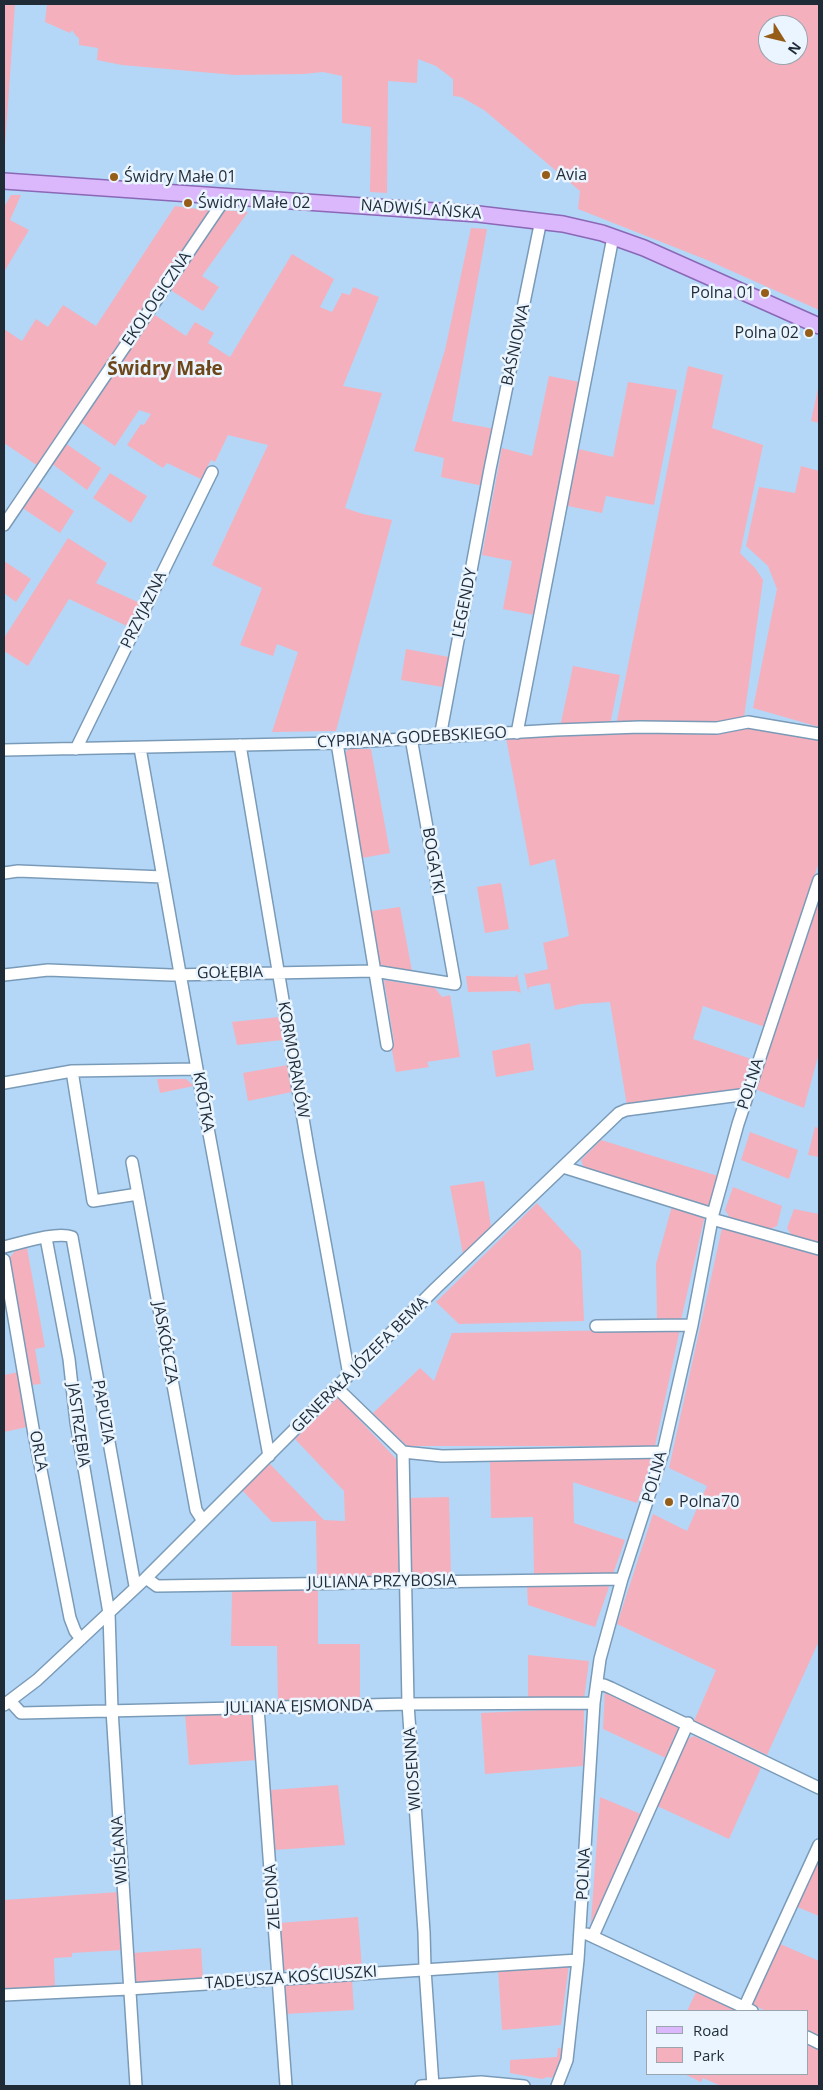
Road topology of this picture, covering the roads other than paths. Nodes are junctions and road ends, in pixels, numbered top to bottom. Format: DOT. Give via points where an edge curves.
graph roads {
  1 [pos="4,181"];
  2 [pos="224,196"];
  3 [pos="541,220"];
  4 [pos="613,237"];
  5 [pos="819,326"];
  6 [pos="490,469"];
  7 [pos="212,472"];
  8 [pos="4,525"];
  9 [pos="517,733"];
  10 [pos="819,734"];
  11 [pos="440,737"];
  12 [pos="411,738"];
  13 [pos="337,743"];
  14 [pos="240,745"];
  15 [pos="140,748"];
  16 [pos="76,749"];
  17 [pos="4,750"];
  18 [pos="4,873"];
  19 [pos="163,876"];
  20 [pos="819,880"];
  21 [pos="374,971"];
  22 [pos="278,972"];
  23 [pos="180,974"];
  24 [pos="4,975"];
  25 [pos="455,984"];
  26 [pos="387,1045"];
  27 [pos="197,1069"];
  28 [pos="72,1071"];
  29 [pos="4,1083"];
  30 [pos="748,1094"];
  31 [pos="132,1162"];
  32 [pos="563,1167"];
  33 [pos="138,1194"];
  34 [pos="712,1217"];
  35 [pos="46,1238"];
  36 [pos="4,1247"];
  37 [pos="819,1249"];
  38 [pos="4,1260"];
  39 [pos="692,1325"];
  40 [pos="596,1326"];
  41 [pos="349,1375"];
  42 [pos="337,1388"];
  43 [pos="403,1452"];
  44 [pos="663,1452"];
  45 [pos="269,1456"];
  46 [pos="203,1521"];
  47 [pos="146,1578"];
  48 [pos="622,1579"];
  49 [pos="404,1581"];
  50 [pos="135,1586"];
  51 [pos="109,1613"];
  52 [pos="81,1639"];
  53 [pos="597,1686"];
  54 [pos="7,1703"];
  55 [pos="594,1703"];
  56 [pos="408,1704"];
  57 [pos="258,1708"];
  58 [pos="112,1710"];
  59 [pos="688,1724"];
  60 [pos="819,1788"];
  61 [pos="819,1845"];
  62 [pos="581,1933"];
  63 [pos="593,1936"];
  64 [pos="578,1960"];
  65 [pos="425,1968"];
  66 [pos="279,1979"];
  67 [pos="129,1990"];
  68 [pos="4,1995"];
  69 [pos="748,2009"];
  70 [pos="136,2086"];
  71 [pos="286,2086"];
  72 [pos="421,2086"];
  73 [pos="433,2086"];
  74 [pos="524,2086"];
  75 [pos="557,2086"];
  1 -- 2 [label="main road, NADWIŚLAŃSKA"];
  2 -- 3 [label="main road, NADWIŚLAŃSKA"];
  2 -- 8 [label="street, EKOLOGICZNA"];
  3 -- 4 [label="main road, NADWIŚLAŃSKA"];
  3 -- 6 [label="street, BAŚNIOWA"];
  4 -- 5 [label="main road, NADWIŚLAŃSKA"];
  4 -- 9 [label="street"];
  6 -- 11 [label="street, LEGENDY"];
  7 -- 16 [label="street, PRZYJAZNA"];
  9 -- 10 [label="street, CYPRIANA GODEBSKIEGO" via="717,728 748,722"];
  9 -- 11 [label="street, CYPRIANA GODEBSKIEGO"];
  11 -- 12 [label="street, CYPRIANA GODEBSKIEGO"];
  12 -- 13 [label="street, CYPRIANA GODEBSKIEGO"];
  12 -- 25 [label="street, BOGATKI"];
  13 -- 14 [label="street, CYPRIANA GODEBSKIEGO"];
  13 -- 21 [label="street"];
  14 -- 15 [label="street, CYPRIANA GODEBSKIEGO"];
  14 -- 22 [label="street, KORMORANÓW"];
  15 -- 16 [label="street, CYPRIANA GODEBSKIEGO"];
  15 -- 19 [label="street, KRÓTKA"];
  16 -- 17 [label="street, CYPRIANA GODEBSKIEGO"];
  18 -- 19 [label="street"];
  19 -- 23 [label="street, KRÓTKA"];
  20 -- 30 [label="street, POLNA"];
  21 -- 22 [label="street, GOŁĘBIA"];
  21 -- 25 [label="street, GOŁĘBIA"];
  21 -- 26 [label="street"];
  22 -- 23 [label="street, GOŁĘBIA"];
  22 -- 41 [label="street, KORMORANÓW"];
  23 -- 24 [label="street, GOŁĘBIA" via="48,970"];
  23 -- 27 [label="street, KRÓTKA"];
  27 -- 28 [label="street"];
  27 -- 45 [label="street, KRÓTKA"];
  28 -- 29 [label="street"];
  28 -- 33 [label="street" via="94,1201"];
  30 -- 32 [label="street, GENERAŁA JÓZEFA BEMA" via="626,1110"];
  30 -- 34 [label="street, POLNA"];
  31 -- 33 [label="street, JASKÓŁCZA"];
  32 -- 34 [label="street"];
  32 -- 41 [label="street, GENERAŁA JÓZEFA BEMA"];
  33 -- 46 [label="street, JASKÓŁCZA" via="196,1510"];
  34 -- 37 [label="street"];
  34 -- 39 [label="street, POLNA"];
  35 -- 36 [label="street"];
  35 -- 50 [label="street, PAPUZIA" via="72,1237"];
  35 -- 51 [label="street, JASTRZĘBIA" via="69,1359 76,1422"];
  38 -- 52 [label="street, ORLA" via="70,1618"];
  39 -- 40 [label="street"];
  39 -- 44 [label="street, POLNA"];
  41 -- 42 [label="street, GENERAŁA JÓZEFA BEMA"];
  42 -- 43 [label="street"];
  42 -- 45 [label="street, GENERAŁA JÓZEFA BEMA"];
  43 -- 44 [label="street" via="442,1456"];
  43 -- 49 [label="street, WIOSENNA"];
  44 -- 48 [label="street, POLNA"];
  45 -- 46 [label="street, GENERAŁA JÓZEFA BEMA"];
  46 -- 47 [label="street, GENERAŁA JÓZEFA BEMA"];
  47 -- 49 [label="street, JULIANA PRZYBOSIA" via="156,1586"];
  47 -- 50 [label="street, GENERAŁA JÓZEFA BEMA"];
  48 -- 49 [label="street, JULIANA PRZYBOSIA"];
  48 -- 53 [label="street, POLNA" via="600,1659"];
  49 -- 56 [label="street, WIOSENNA"];
  50 -- 51 [label="street, GENERAŁA JÓZEFA BEMA"];
  51 -- 52 [label="street, GENERAŁA JÓZEFA BEMA"];
  51 -- 58 [label="street, WIŚLANA"];
  52 -- 54 [label="street, GENERAŁA JÓZEFA BEMA"];
  53 -- 55 [label="street, POLNA"];
  53 -- 59 [label="street" via="604,1685"];
  54 -- 58 [label="street, JULIANA EJSMONDA" via="21,1713"];
  55 -- 56 [label="street, JULIANA EJSMONDA"];
  55 -- 62 [label="street, POLNA"];
  56 -- 57 [label="street, JULIANA EJSMONDA"];
  56 -- 65 [label="street, WIOSENNA"];
  57 -- 58 [label="street, JULIANA EJSMONDA"];
  57 -- 66 [label="street, ZIELONA"];
  58 -- 67 [label="street, WIŚLANA"];
  59 -- 60 [label="street"];
  59 -- 63 [label="street, POLNA"];
  61 -- 69 [label="street"];
  62 -- 63 [label="street"];
  62 -- 64 [label="street, POLNA"];
  63 -- 69 [label="street"];
  64 -- 65 [label="street, TADEUSZA KOŚCIUSZKI"];
  64 -- 75 [label="street, POLNA" via="567,2060"];
  65 -- 66 [label="street, TADEUSZA KOŚCIUSZKI"];
  65 -- 73 [label="street, WIOSENNA"];
  66 -- 67 [label="street, TADEUSZA KOŚCIUSZKI"];
  66 -- 71 [label="street, ZIELONA"];
  67 -- 68 [label="street, TADEUSZA KOŚCIUSZKI"];
  67 -- 70 [label="street, WIŚLANA"];
  72 -- 73 [label="street"];
  73 -- 74 [label="street" via="481,2082"];
}
